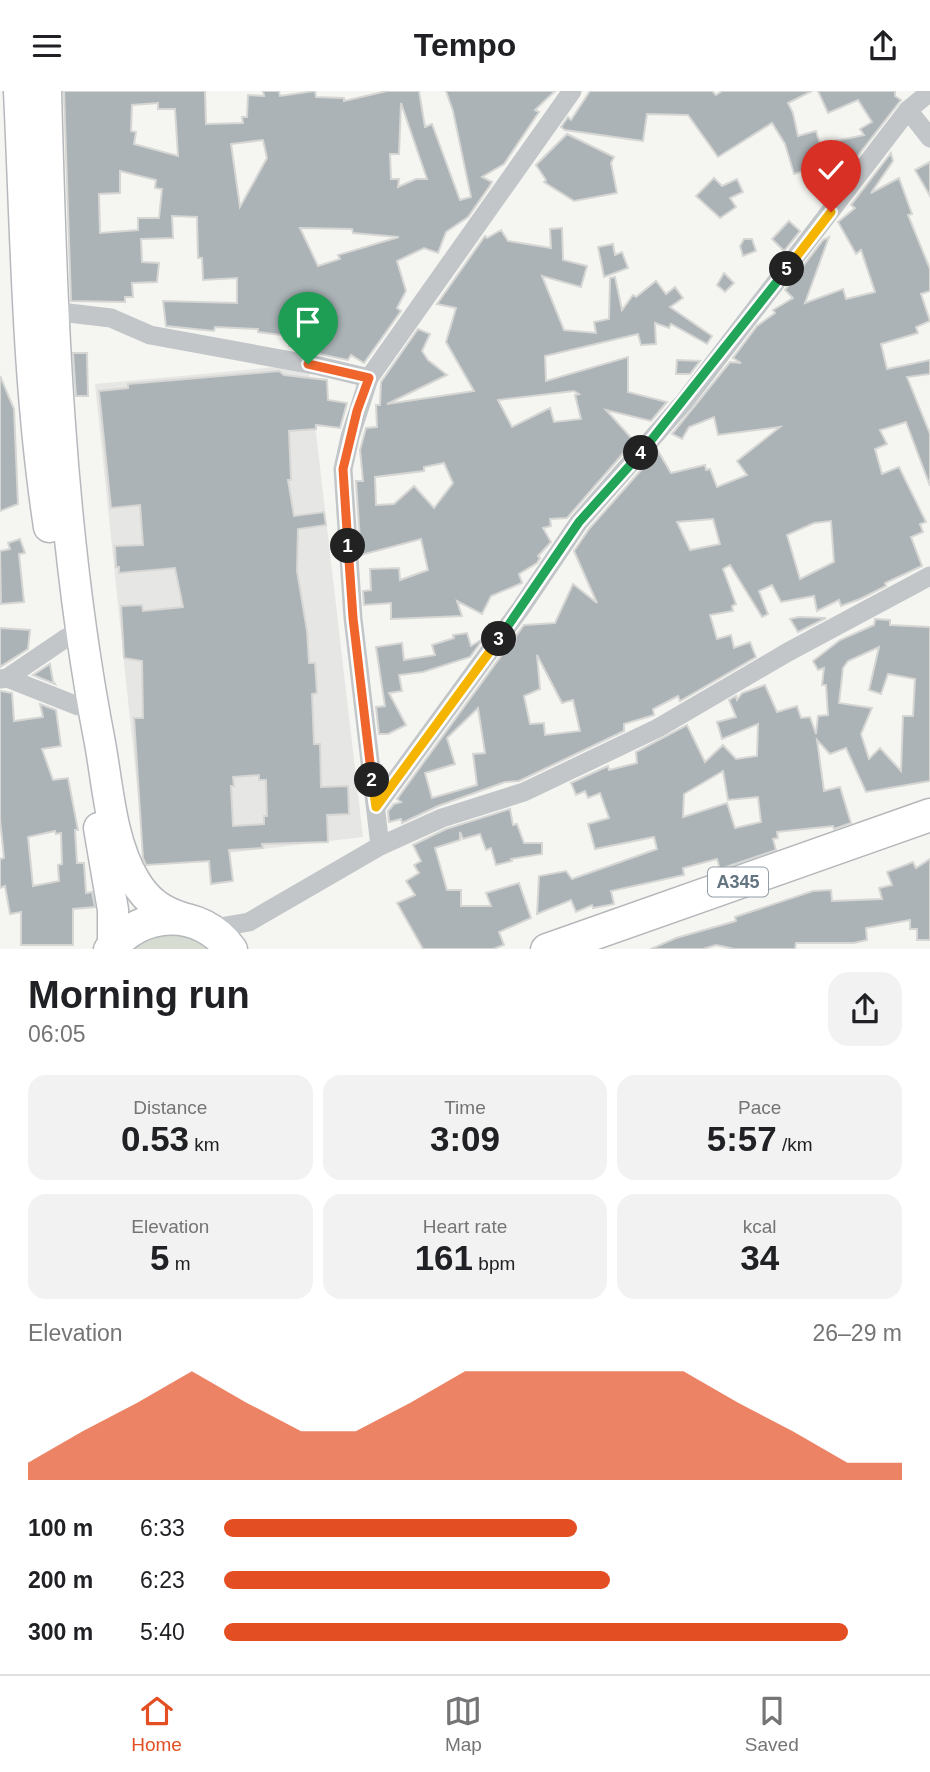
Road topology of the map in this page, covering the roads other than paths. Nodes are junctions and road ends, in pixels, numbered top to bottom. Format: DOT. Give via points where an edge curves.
graph roads {
  1 [pos="19,91"];
  2 [pos="46,91"];
  3 [pos="572,91"];
  4 [pos="930,92"];
  5 [pos="908,110"];
  6 [pos="930,138"];
  7 [pos="52,311"];
  8 [pos="369,378"];
  9 [pos="930,576"];
  10 [pos="66,638"];
  11 [pos="3,678"];
  12 [pos="78,706"];
  13 [pos="376,807"];
  14 [pos="930,815"];
  15 [pos="930,831"];
  16 [pos="380,846"];
  17 [pos="194,922"];
  18 [pos="249,922"];
  19 [pos="111,947"];
  20 [pos="230,949"];
  21 [pos="240,949"];
  22 [pos="550,949"];
  23 [pos="589,949"];
  1 -- 10 [label="main road" via="40,468"];
  2 -- 7 [label="main road"];
  3 -- 8 [label="street"];
  4 -- 5 [label="street"];
  5 -- 6 [label="street"];
  5 -- 13 [label="street" via="684,402 579,522"];
  7 -- 8 [label="street" via="111,317 150,335"];
  7 -- 17 [label="main road" via="69,543 114,814 134,880 163,912"];
  8 -- 13 [label="street" via="343,469 353,618"];
  9 -- 16 [label="street" via="658,728 524,792 442,818"];
  10 -- 11 [label="street"];
  10 -- 12 [label="main road"];
  11 -- 12 [label="street"];
  12 -- 19 [label="main road" via="113,910"];
  13 -- 16 [label="street"];
  14 -- 22 [label="highway, A345"];
  15 -- 23 [label="highway, A345"];
  16 -- 18 [label="street"];
  17 -- 18 [label="street" via="220,927"];
  17 -- 19 [label="highway" via="167,917 137,925"];
  17 -- 20 [label="highway"];
  18 -- 21 [label="street"];
}
